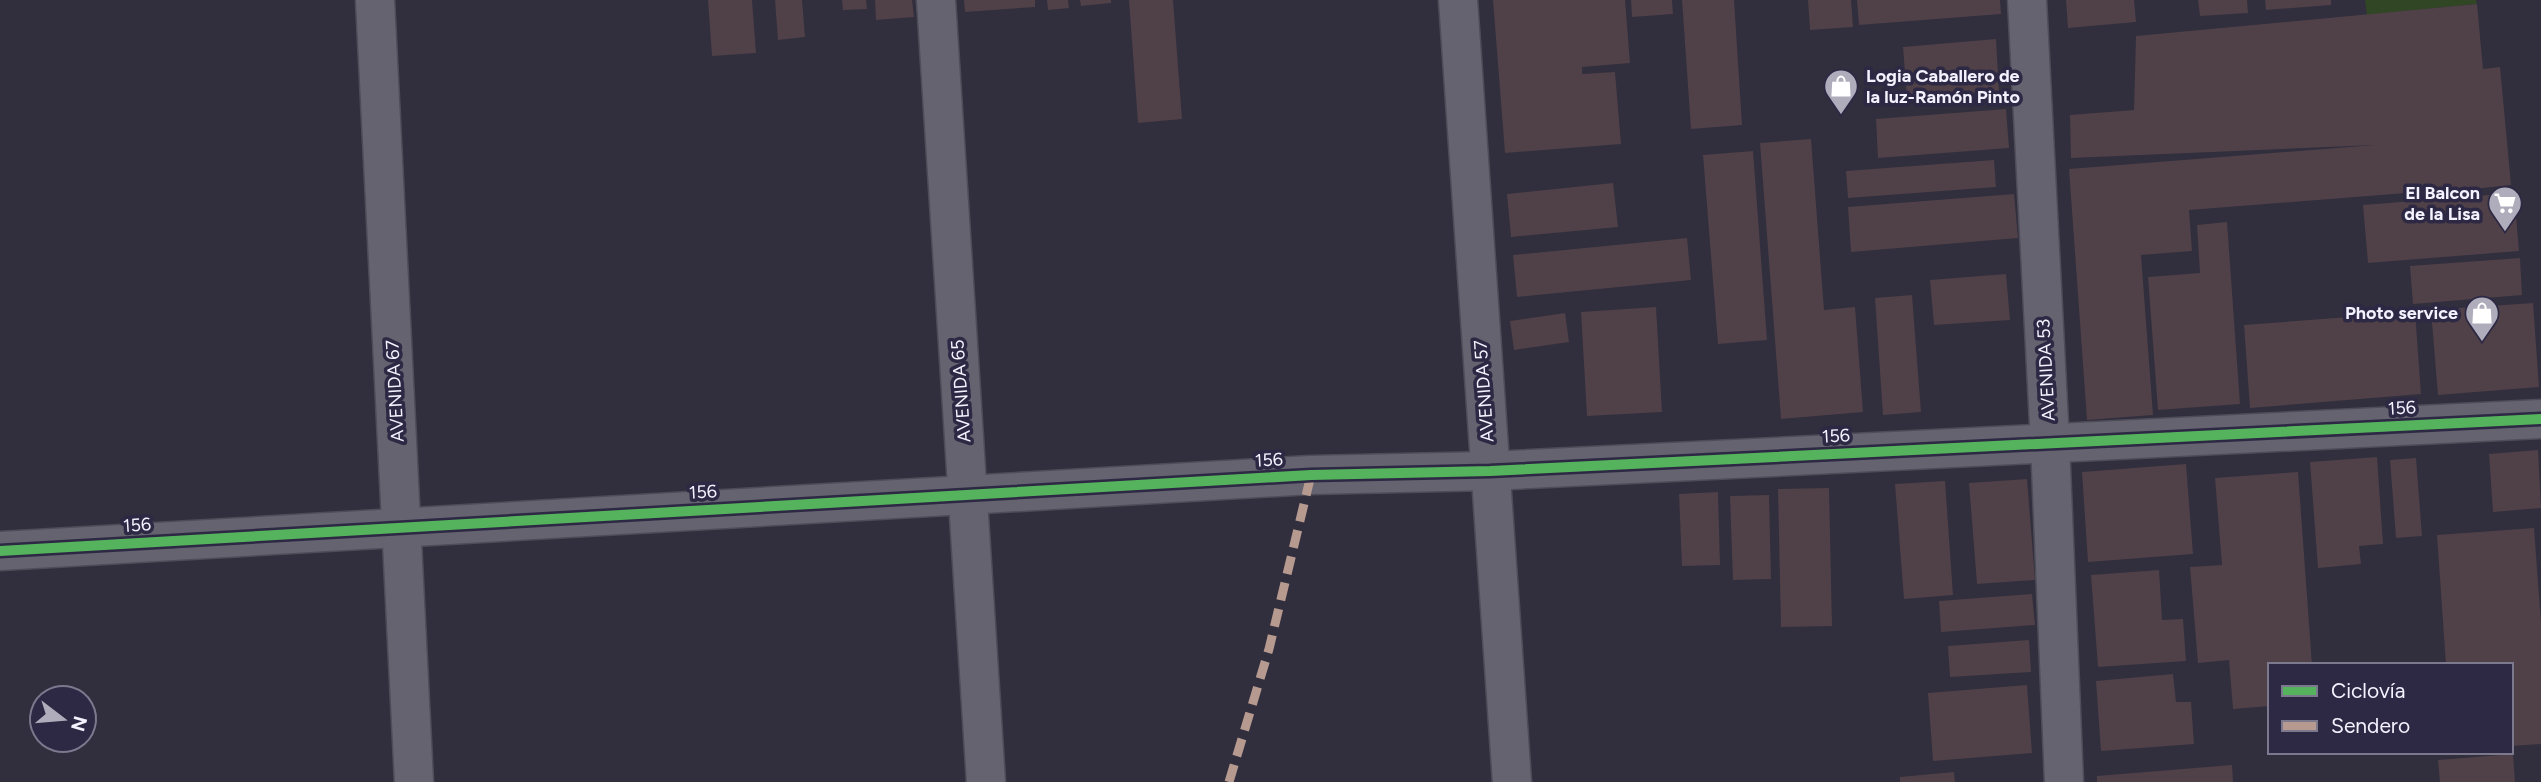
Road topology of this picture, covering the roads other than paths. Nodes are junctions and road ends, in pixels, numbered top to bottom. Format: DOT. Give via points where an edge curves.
graph roads {
  1 [pos="375,0"];
  2 [pos="936,0"];
  3 [pos="1458,0"];
  4 [pos="2027,0"];
  5 [pos="2541,419"];
  6 [pos="2050,443"];
  7 [pos="1490,471"];
  8 [pos="967,495"];
  9 [pos="401,526"];
  10 [pos="0,551"];
  11 [pos="414,782"];
  12 [pos="986,782"];
  13 [pos="1512,782"];
  14 [pos="2064,782"];
  1 -- 9 [label="street, AVENIDA 67"];
  2 -- 8 [label="street, AVENIDA 65"];
  3 -- 7 [label="street, AVENIDA 57"];
  4 -- 6 [label="street, AVENIDA 53"];
  5 -- 6 [label="street, 156"];
  6 -- 7 [label="street, 156"];
  6 -- 14 [label="street, AVENIDA 53"];
  7 -- 8 [label="street, 156" via="1311,475"];
  7 -- 13 [label="street, AVENIDA 57"];
  8 -- 9 [label="street, 156"];
  8 -- 12 [label="street, AVENIDA 65"];
  9 -- 10 [label="street, 156"];
  9 -- 11 [label="street, AVENIDA 67"];
}
